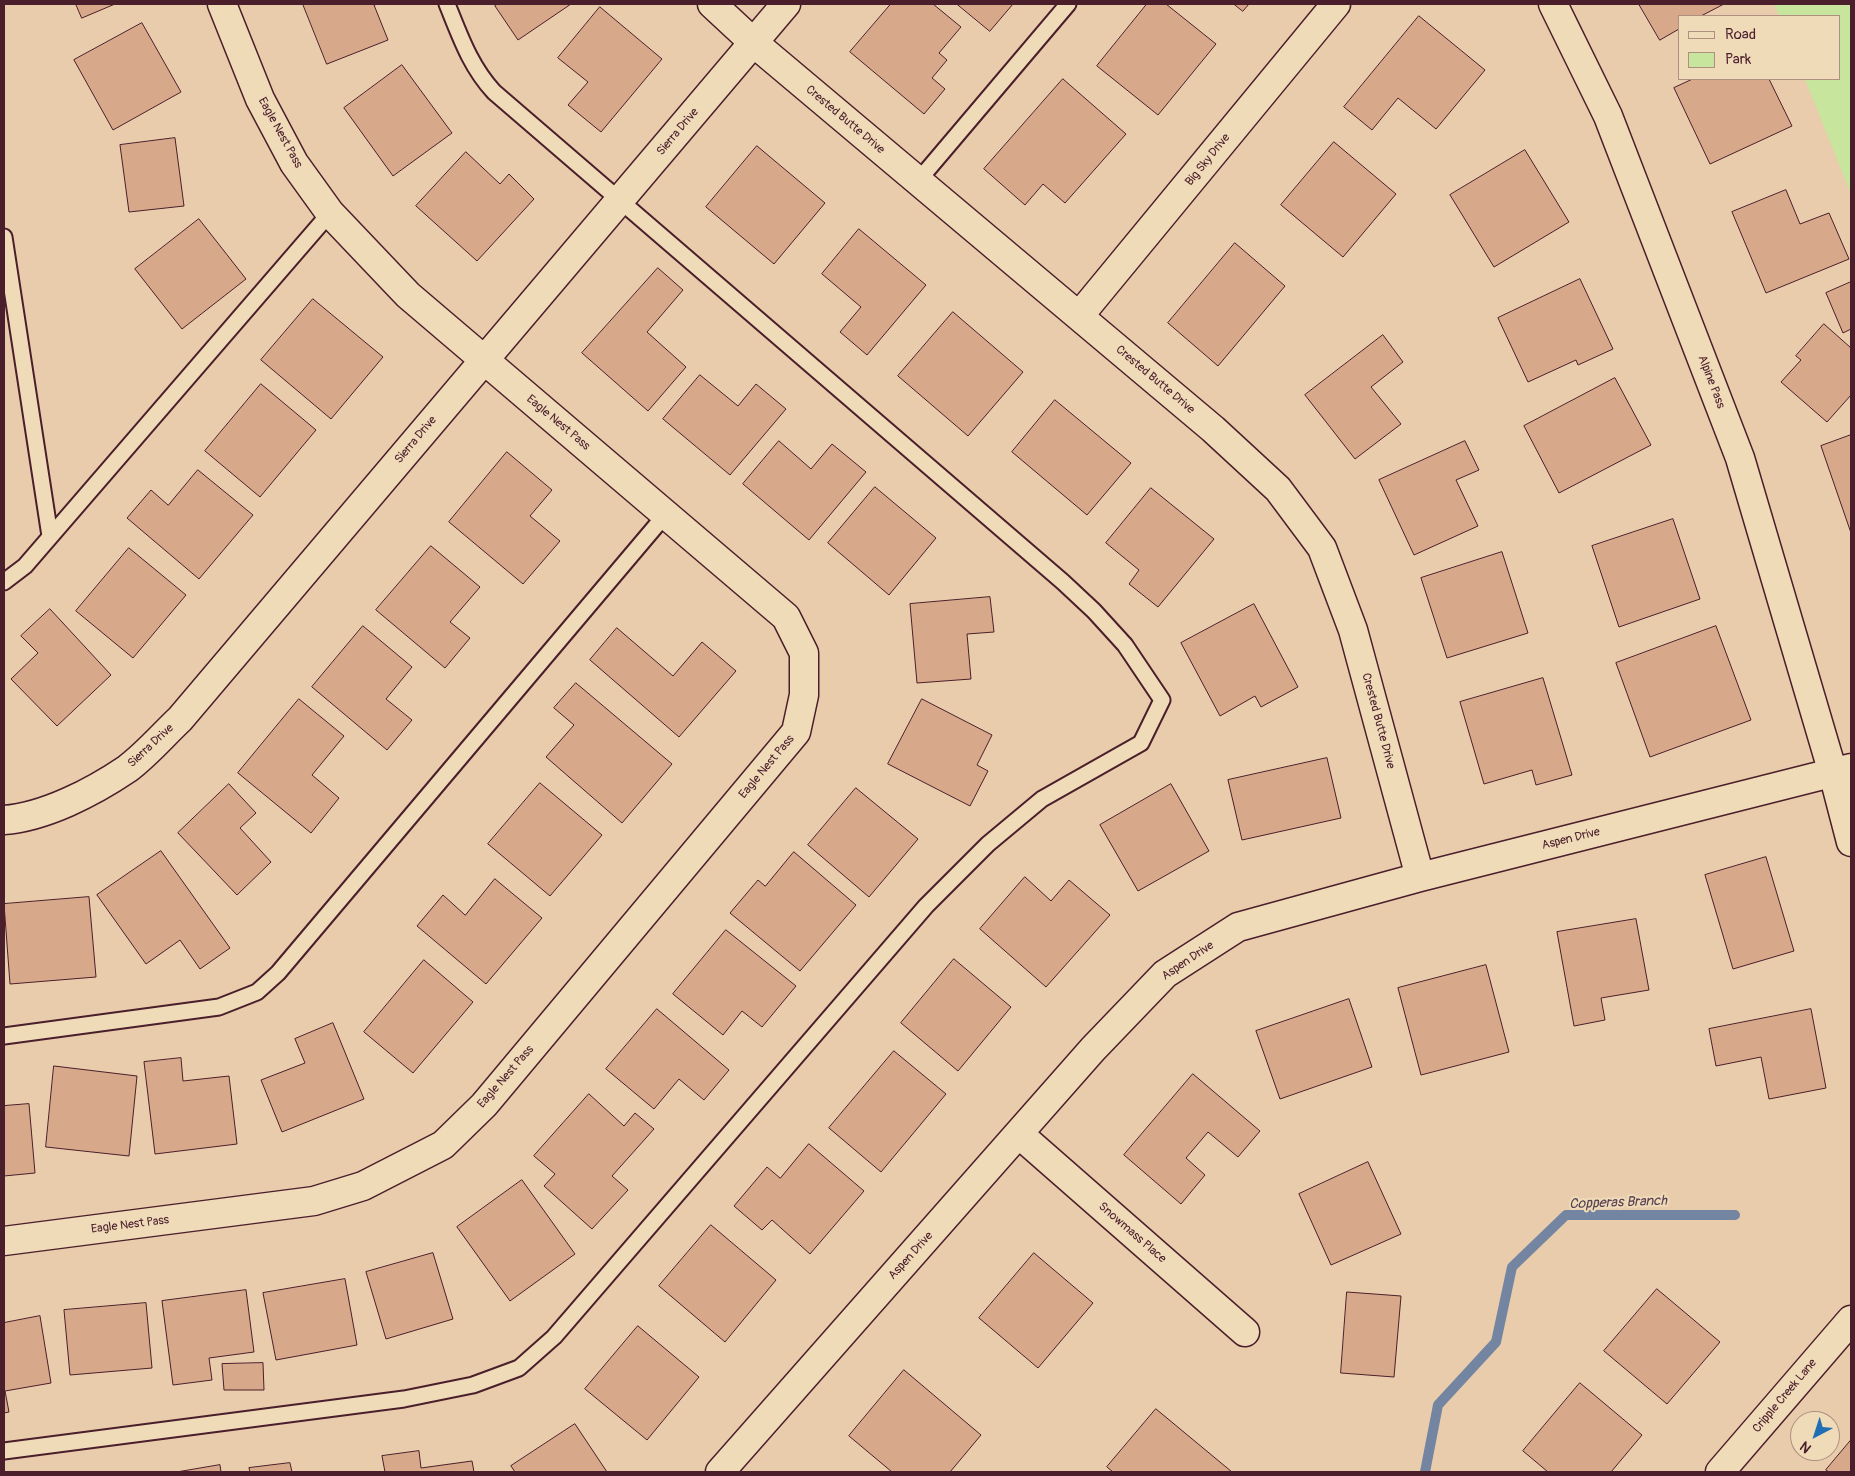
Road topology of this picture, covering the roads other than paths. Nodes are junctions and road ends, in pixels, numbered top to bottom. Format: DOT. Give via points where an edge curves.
graph roads {
  1 [pos="222,4"];
  2 [pos="447,4"];
  3 [pos="712,4"];
  4 [pos="786,4"];
  5 [pos="1068,4"];
  6 [pos="1336,4"];
  7 [pos="1553,4"];
  8 [pos="754,43"];
  9 [pos="918,181"];
  10 [pos="620,199"];
  11 [pos="330,214"];
  12 [pos="4,237"];
  13 [pos="1079,316"];
  14 [pos="483,361"];
  15 [pos="666,514"];
  16 [pos="50,536"];
  17 [pos="4,582"];
  18 [pos="1842,770"];
  19 [pos="4,820"];
  20 [pos="1851,842"];
  21 [pos="1420,877"];
  22 [pos="4,1036"];
  23 [pos="1019,1134"];
  24 [pos="4,1241"];
  25 [pos="1851,1320"];
  26 [pos="1245,1332"];
  27 [pos="4,1451"];
  28 [pos="728,1469"];
  29 [pos="1720,1472"];
  1 -- 11 [label="street, Eagle Nest Pass" via="260,99 294,163"];
  2 -- 10 [label="lane" via="468,57 494,92"];
  3 -- 8 [label="street, Crested Butte Drive"];
  4 -- 8 [label="street, Sierra Drive"];
  5 -- 9 [label="lane"];
  6 -- 13 [label="street, Big Sky Drive"];
  7 -- 18 [label="street, Alpine Pass" via="1608,116 1740,458"];
  8 -- 9 [label="street, Crested Butte Drive"];
  8 -- 10 [label="street, Sierra Drive"];
  9 -- 13 [label="street, Crested Butte Drive"];
  10 -- 14 [label="street, Sierra Drive"];
  10 -- 27 [label="lane" via="1094,611 1125,645 1162,700 1141,743 1042,798 981,851 920,914 554,1337 519,1368 473,1385 404,1399"];
  11 -- 14 [label="street, Eagle Nest Pass" via="408,295"];
  11 -- 16 [label="lane"];
  12 -- 16 [label="lane"];
  13 -- 21 [label="street, Crested Butte Drive" via="1213,429 1278,489 1322,548 1353,630"];
  14 -- 15 [label="street, Eagle Nest Pass"];
  14 -- 19 [label="street, Sierra Drive" via="180,719 128,768 71,801"];
  15 -- 22 [label="lane" via="258,992 219,1007"];
  15 -- 24 [label="street, Eagle Nest Pass" via="786,617 804,653 804,695 796,732 484,1105 443,1145 363,1186 314,1201"];
  16 -- 17 [label="lane" via="25,566"];
  18 -- 20 [label="street"];
  18 -- 21 [label="street, Aspen Drive"];
  21 -- 23 [label="street, Aspen Drive" via="1238,927 1165,974 1093,1049"];
  23 -- 26 [label="street, Snowmass Place"];
  23 -- 28 [label="street, Aspen Drive"];
  25 -- 29 [label="street, Cripple Creek Lane"];
}
